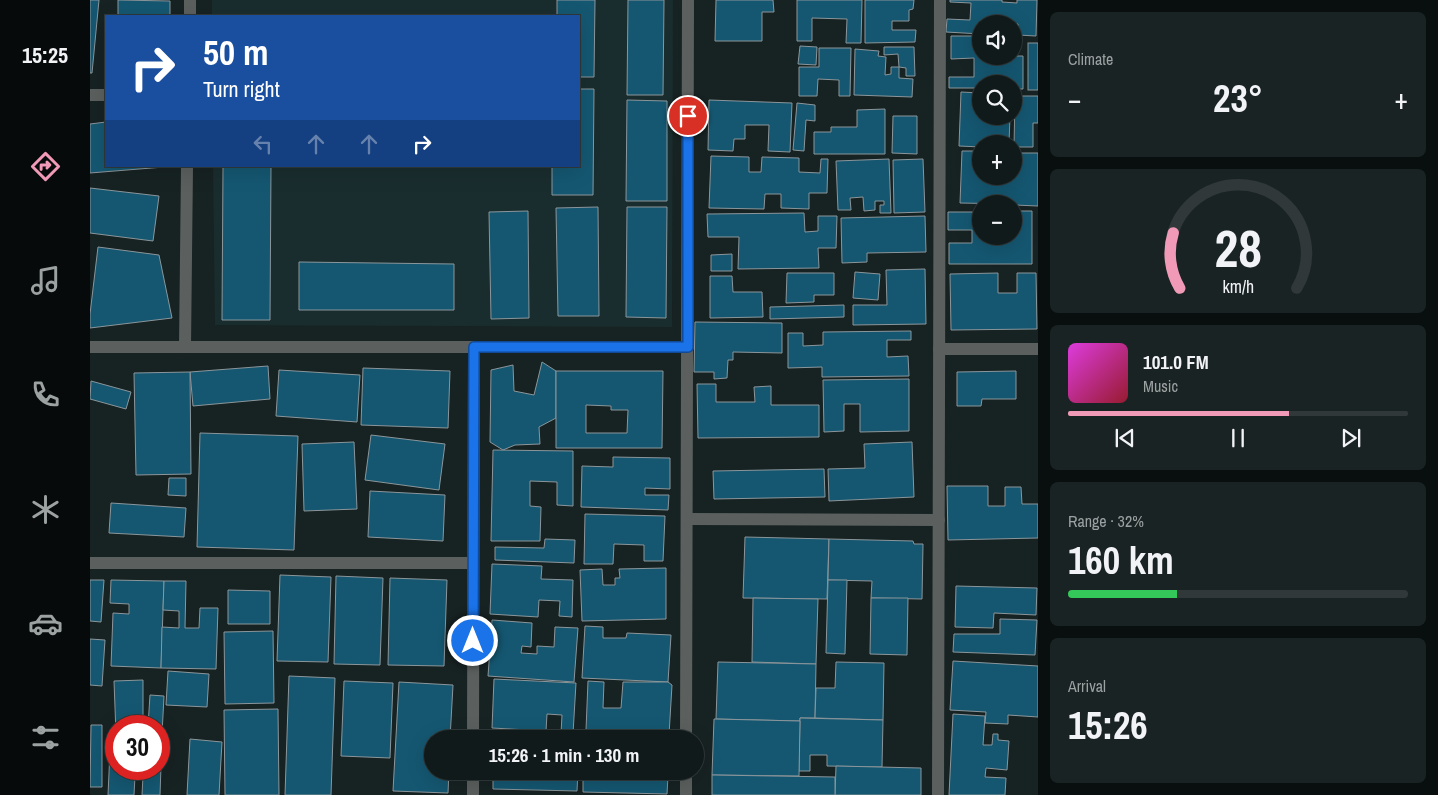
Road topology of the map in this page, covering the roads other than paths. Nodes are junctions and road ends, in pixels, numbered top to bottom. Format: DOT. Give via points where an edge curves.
graph roads {
  1 [pos="190,0"];
  2 [pos="688,0"];
  3 [pos="940,0"];
  4 [pos="190,15"];
  5 [pos="90,95"];
  6 [pos="105,95"];
  7 [pos="187,167"];
  8 [pos="90,347"];
  9 [pos="185,347"];
  10 [pos="474,347"];
  11 [pos="688,347"];
  12 [pos="939,349"];
  13 [pos="1038,349"];
  14 [pos="687,519"];
  15 [pos="939,520"];
  16 [pos="473,562"];
  17 [pos="90,563"];
  18 [pos="473,730"];
  19 [pos="686,730"];
  20 [pos="473,780"];
  21 [pos="686,780"];
  22 [pos="473,795"];
  23 [pos="686,795"];
  24 [pos="938,795"];
  1 -- 4 [label="street"];
  2 -- 11 [label="street"];
  3 -- 12 [label="street"];
  5 -- 6 [label="street"];
  7 -- 9 [label="street"];
  8 -- 9 [label="street"];
  9 -- 10 [label="street"];
  10 -- 11 [label="street"];
  10 -- 16 [label="street"];
  11 -- 14 [label="street"];
  12 -- 13 [label="street"];
  12 -- 15 [label="street"];
  14 -- 15 [label="street"];
  14 -- 19 [label="street"];
  15 -- 24 [label="street"];
  16 -- 17 [label="street"];
  16 -- 18 [label="street"];
  20 -- 22 [label="street"];
  21 -- 23 [label="street"];
}
